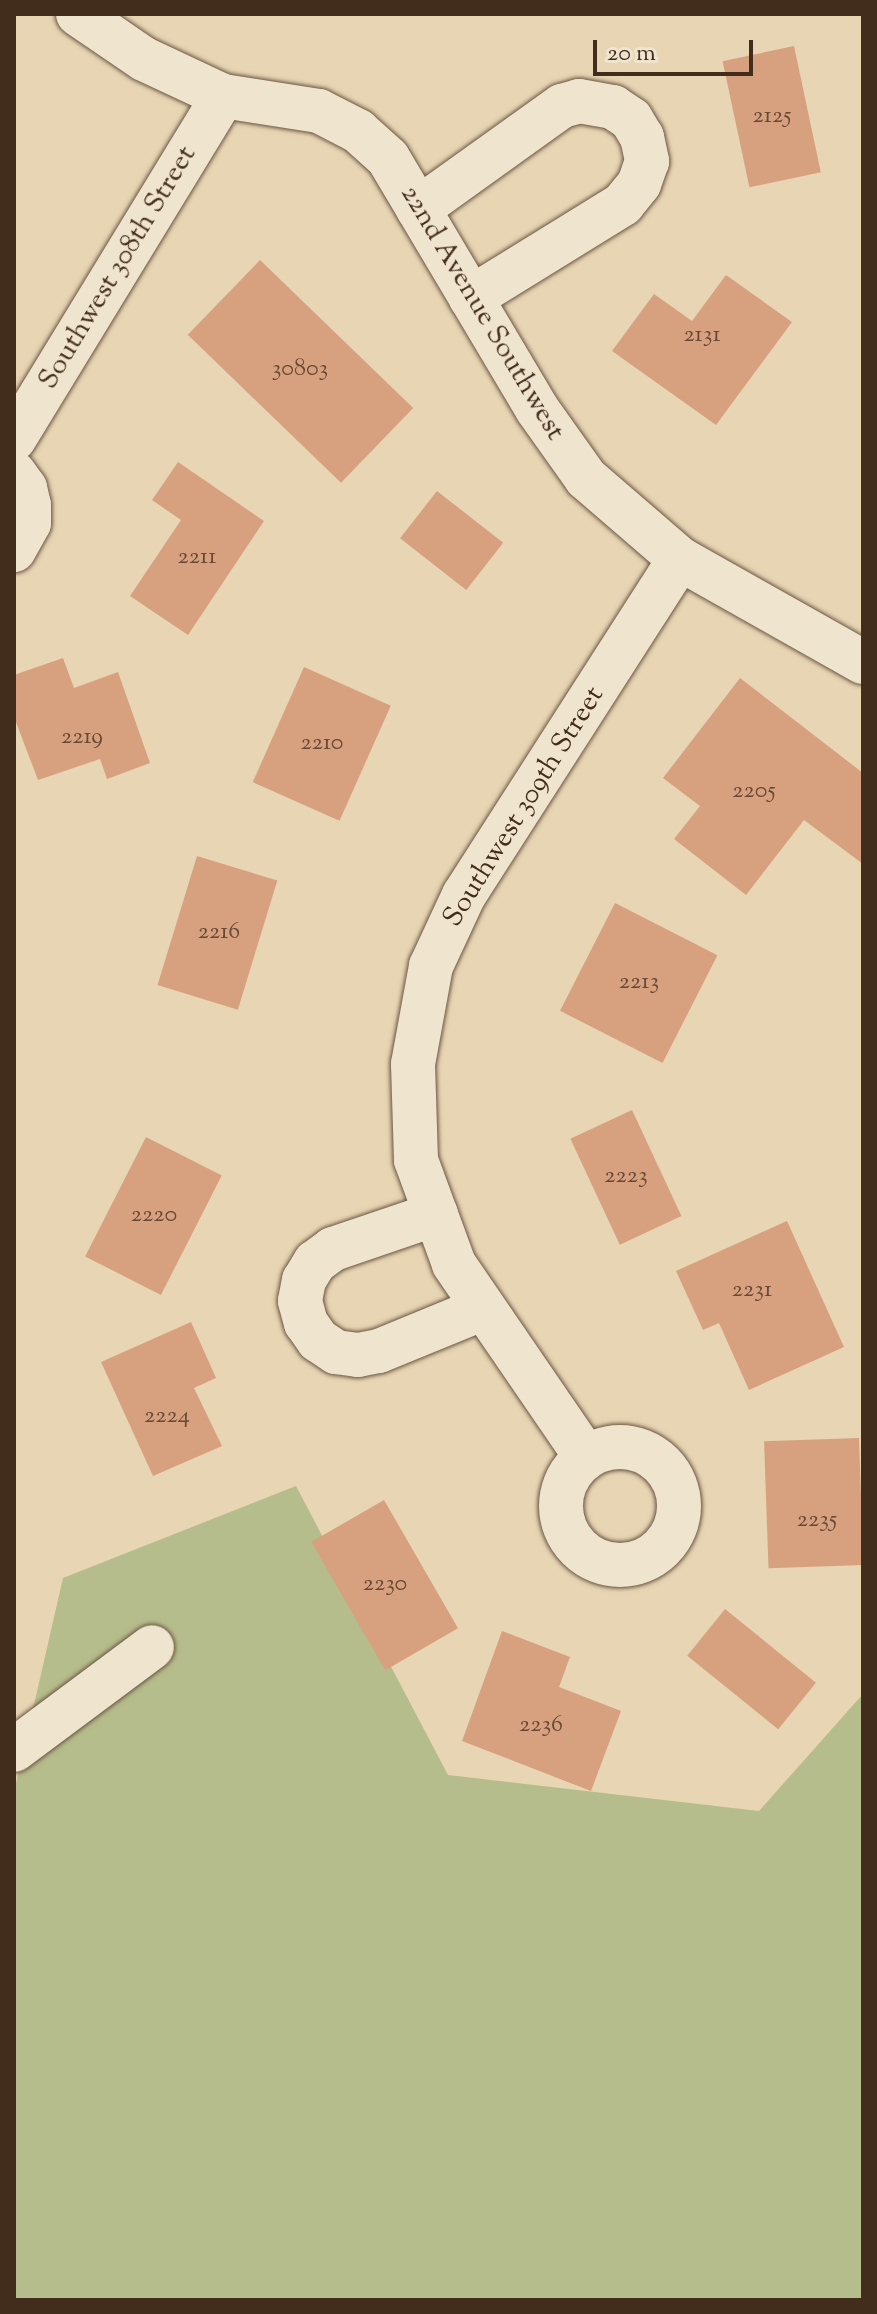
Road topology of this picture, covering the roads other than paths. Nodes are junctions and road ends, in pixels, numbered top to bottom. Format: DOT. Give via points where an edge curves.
graph roads {
  1 [pos="78,14"];
  2 [pos="223,96"];
  3 [pos="418,209"];
  4 [pos="471,298"];
  5 [pos="14,439"];
  6 [pos="14,473"];
  7 [pos="14,550"];
  8 [pos="680,559"];
  9 [pos="863,662"];
  10 [pos="436,1214"];
  11 [pos="484,1308"];
  12 [pos="586,1457"];
  13 [pos="152,1647"];
  14 [pos="14,1750"];
  1 -- 2 [label="street, 22nd Avenue Southwest" via="144,59"];
  2 -- 3 [label="street, 22nd Avenue Southwest" via="319,111 358,131 388,158"];
  2 -- 5 [label="street, Southwest 308th Street"];
  3 -- 4 [label="street, 22nd Avenue Southwest"];
  3 -- 4 [label="street" via="562,106 579,101 613,107 631,119 642,137 647,161 639,184 623,204"];
  4 -- 8 [label="street, 22nd Avenue Southwest" via="537,409 586,478"];
  6 -- 7 [label="street" via="25,488 29,523"];
  8 -- 9 [label="street, 22nd Avenue Southwest"];
  8 -- 10 [label="street, Southwest 309th Street" via="464,895 431,966 413,1064 416,1160"];
  10 -- 11 [label="street, Southwest 309th Street" via="454,1264"];
  10 -- 11 [label="street" via="333,1249 315,1262 300,1301 306,1323 336,1352 358,1355"];
  11 -- 12 [label="street, Southwest 309th Street"];
  13 -- 14 [label="street"];
}
